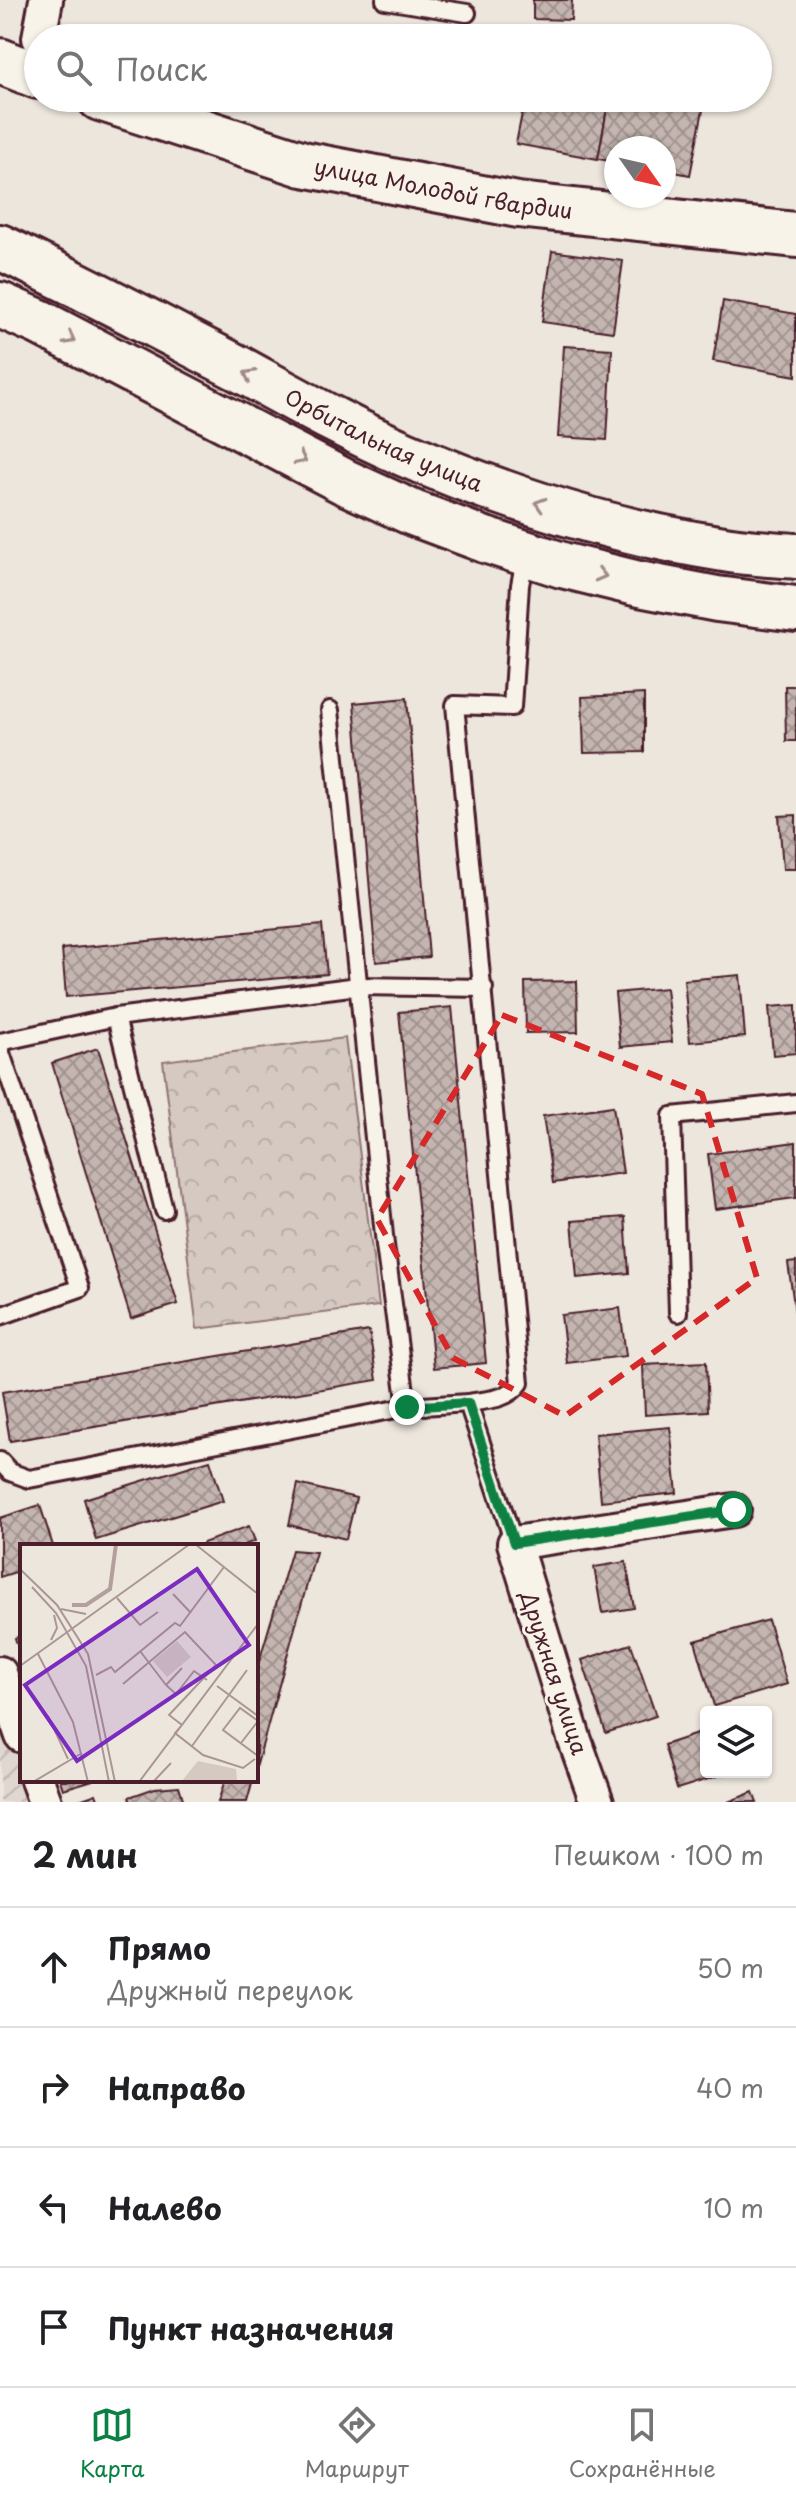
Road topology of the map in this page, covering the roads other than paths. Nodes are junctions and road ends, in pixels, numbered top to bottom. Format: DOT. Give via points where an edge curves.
graph roads {
  1 [pos="46,0"];
  2 [pos="385,0"];
  3 [pos="467,13"];
  4 [pos="39,24"];
  5 [pos="143,112"];
  6 [pos="796,235"];
  7 [pos="0,247"];
  8 [pos="0,305"];
  9 [pos="796,536"];
  10 [pos="725,549"];
  11 [pos="526,554"];
  12 [pos="796,556"];
  13 [pos="796,609"];
  14 [pos="330,710"];
  15 [pos="358,986"];
  16 [pos="484,988"];
  17 [pos="116,1017"];
  18 [pos="0,1042"];
  19 [pos="0,1050"];
  20 [pos="796,1103"];
  21 [pos="164,1210"];
  22 [pos="678,1313"];
  23 [pos="0,1316"];
  24 [pos="468,1403"];
  25 [pos="407,1407"];
  26 [pos="0,1461"];
  27 [pos="734,1510"];
  28 [pos="514,1543"];
  29 [pos="0,1673"];
  30 [pos="20,1730"];
  31 [pos="38,1782"];
  32 [pos="45,1802"];
  33 [pos="597,1802"];
  1 -- 4 [label="street"];
  2 -- 3 [label="lane"];
  5 -- 6 [label="main road, улица Молодой гвардии" via="303,164 518,205"];
  10 -- 7 [label="main road, Орбитальная улица, one-way" via="536,503 404,453"];
  8 -- 11 [label="main road, one-way" via="345,482"];
  9 -- 10 [label="main road"];
  10 -- 12 [label="main road, Орбитальная улица"];
  11 -- 13 [label="main road, one-way" via="639,584"];
  11 -- 16 [label="lane" via="512,707 455,705"];
  14 -- 15 [label="lane"];
  15 -- 16 [label="lane"];
  15 -- 17 [label="lane"];
  15 -- 25 [label="lane"];
  16 -- 24 [label="lane" via="520,1383 506,1396"];
  17 -- 18 [label="lane"];
  17 -- 21 [label="lane"];
  19 -- 23 [label="lane" via="80,1288"];
  20 -- 22 [label="lane" via="672,1116"];
  24 -- 25 [label="lane"];
  24 -- 28 [label="lane"];
  25 -- 26 [label="lane" via="29,1479 10,1472"];
  27 -- 28 [label="street"];
  28 -- 33 [label="street, Дружная улица"];
  29 -- 30 [label="street"];
  31 -- 32 [label="street"];
}
